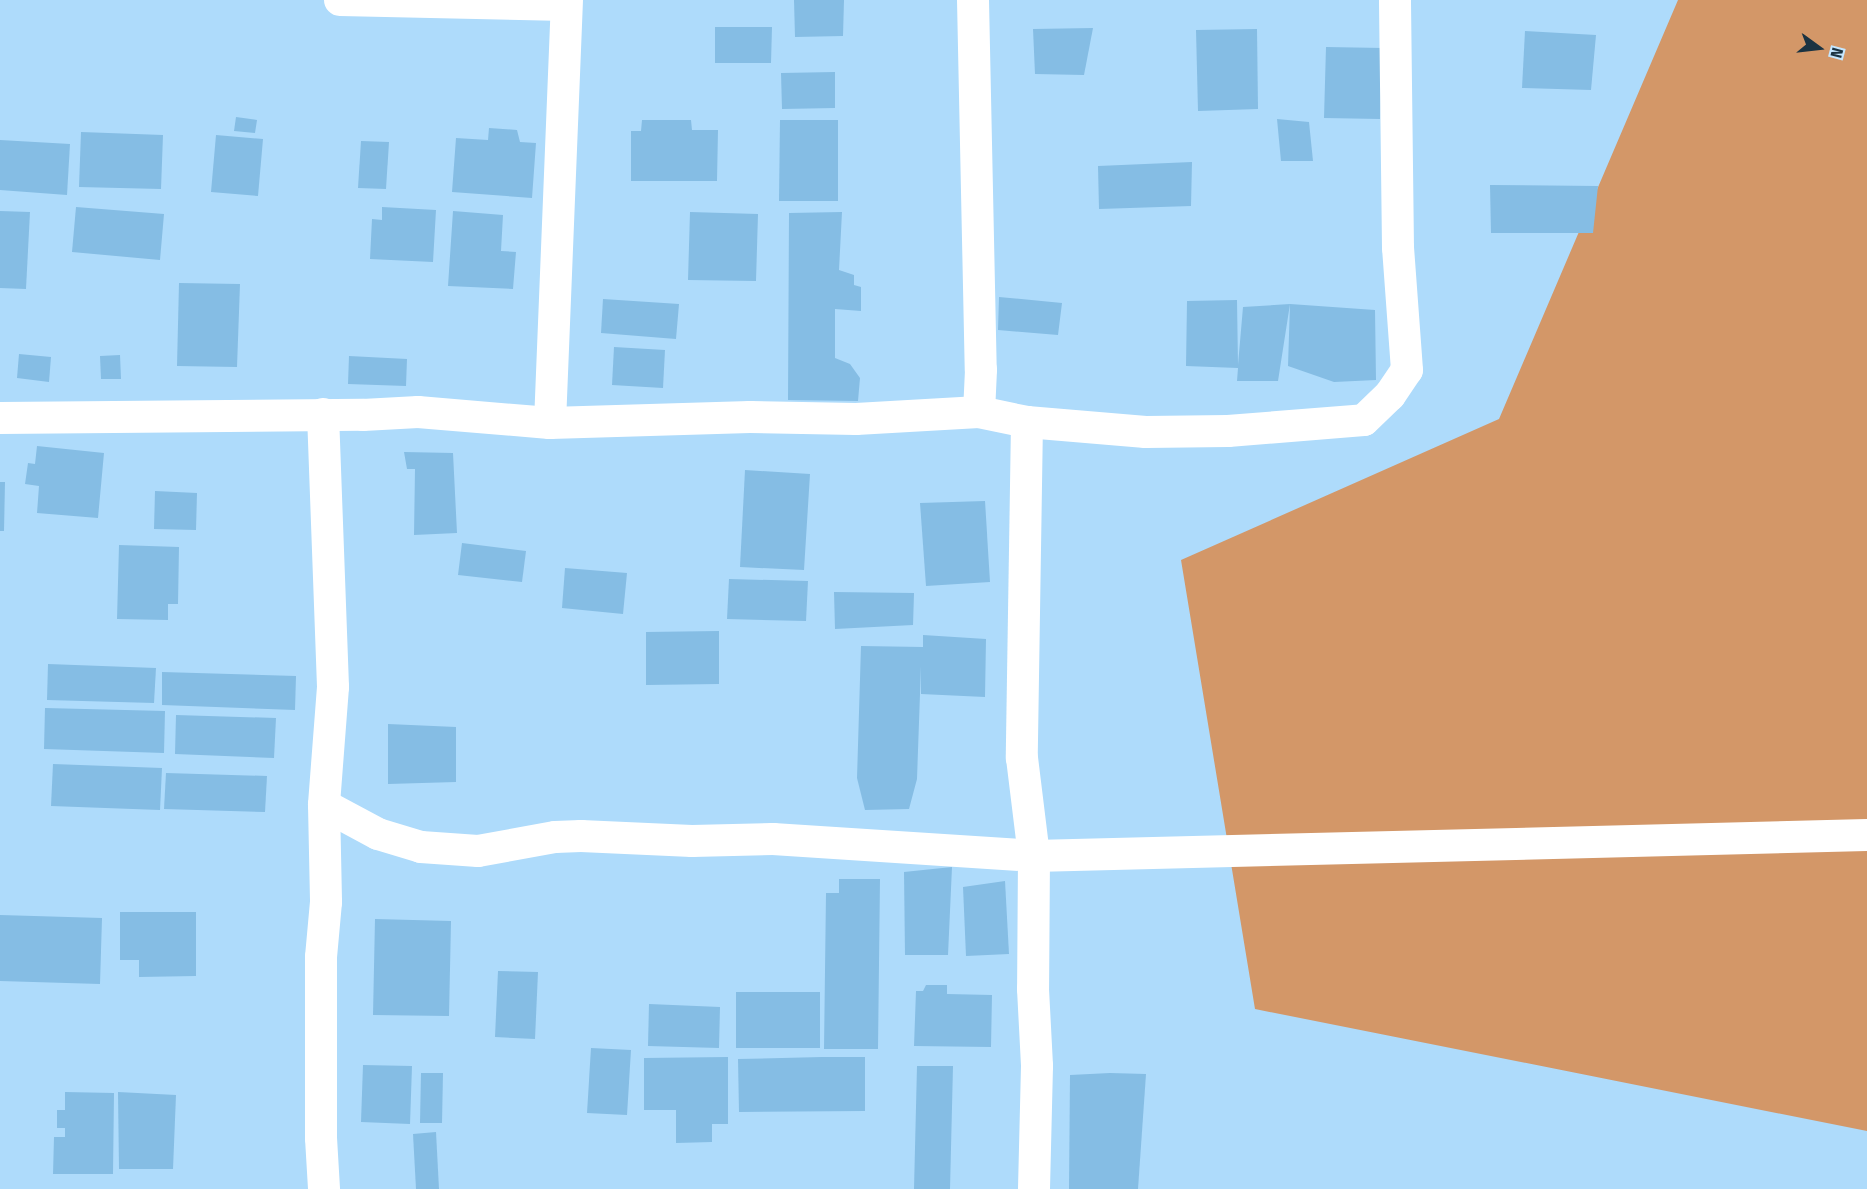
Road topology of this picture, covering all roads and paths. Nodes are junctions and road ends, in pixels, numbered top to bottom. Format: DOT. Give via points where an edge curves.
graph roads {
  1 [pos="340,0"];
  2 [pos="973,0"];
  3 [pos="1395,0"];
  4 [pos="566,2"];
  5 [pos="979,412"];
  6 [pos="323,414"];
  7 [pos="0,418"];
  8 [pos="1027,422"];
  9 [pos="550,423"];
  10 [pos="324,805"];
  11 [pos="1867,835"];
  12 [pos="1034,856"];
  13 [pos="324,1189"];
  14 [pos="1034,1189"];
  1 -- 4 [label="street"];
  2 -- 5 [label="street"];
  3 -- 8 [label="street" via="1398,248 1407,370 1390,395 1364,420 1315,425 1146,432"];
  4 -- 9 [label="street"];
  5 -- 8 [label="street"];
  5 -- 9 [label="street" via="856,419 750,417"];
  6 -- 7 [label="street"];
  6 -- 9 [label="street" via="418,412"];
  6 -- 10 [label="street" via="333,687"];
  8 -- 12 [label="street" via="1022,758"];
  10 -- 12 [label="street" via="378,834 421,847 478,851 581,836 692,841 773,839"];
  10 -- 13 [label="street"];
  11 -- 12 [label="street"];
  12 -- 14 [label="street"];
}
